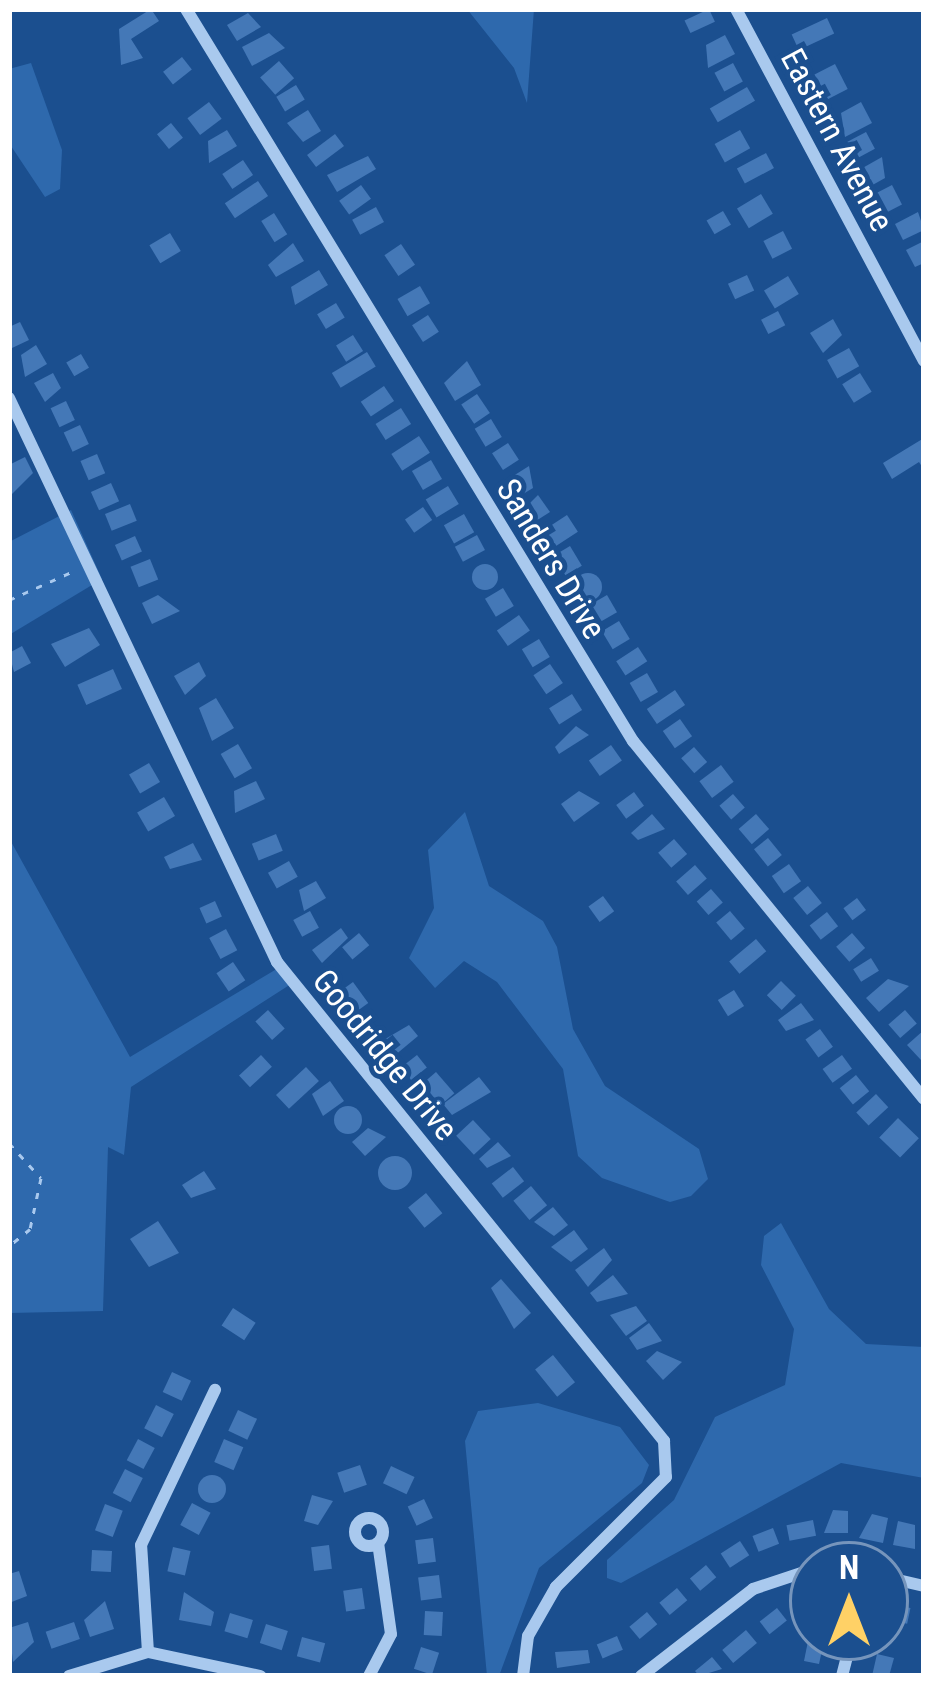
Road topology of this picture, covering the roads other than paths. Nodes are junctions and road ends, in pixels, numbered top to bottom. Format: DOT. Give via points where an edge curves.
graph roads {
  1 [pos="186,9"];
  2 [pos="736,9"];
  3 [pos="924,361"];
  4 [pos="9,398"];
  5 [pos="924,1100"];
  6 [pos="215,1390"];
  7 [pos="378,1543"];
  8 [pos="789,1577"];
  9 [pos="148,1652"];
  10 [pos="70,1676"];
  11 [pos="260,1676"];
  12 [pos="369,1676"];
  13 [pos="523,1676"];
  14 [pos="641,1676"];
  1 -- 5 [label="street, Sanders Drive" via="633,741"];
  2 -- 3 [label="street, Eastern Avenue"];
  4 -- 13 [label="street, Goodridge Drive" via="291,984 664,1441 665,1477 556,1587 528,1636"];
  6 -- 9 [label="street" via="141,1545"];
  7 -- 12 [label="street" via="391,1634"];
  8 -- 14 [label="street" via="753,1589"];
  9 -- 10 [label="street"];
  9 -- 11 [label="street"];
}
